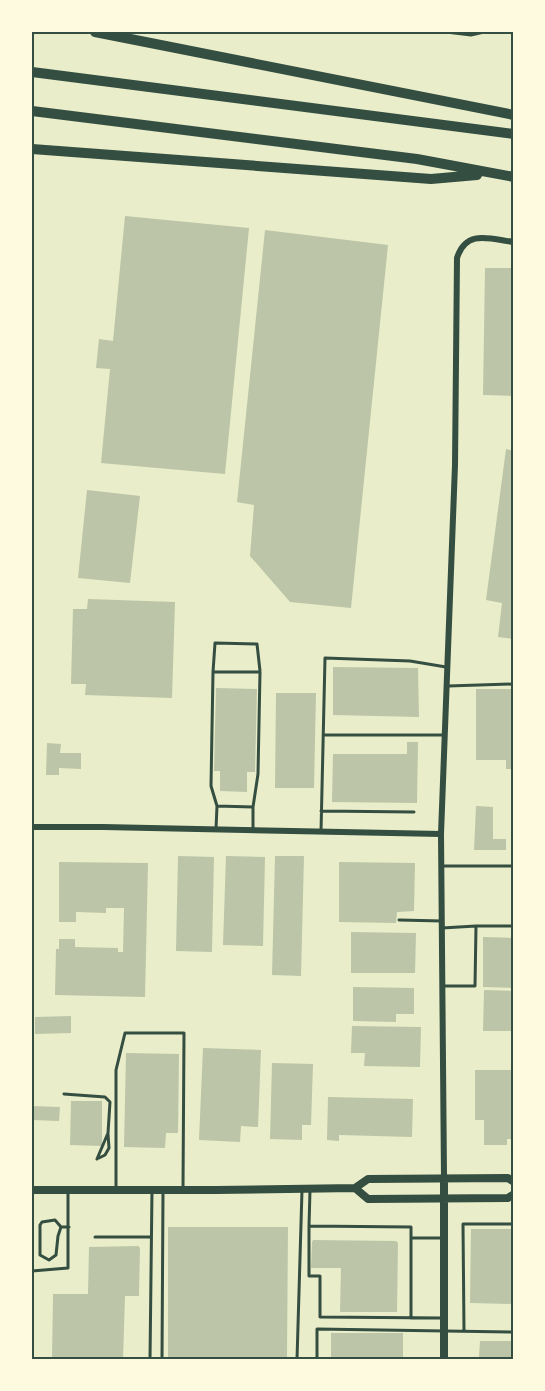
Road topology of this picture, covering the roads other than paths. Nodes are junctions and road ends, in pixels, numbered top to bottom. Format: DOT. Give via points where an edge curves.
graph roads {
  1 [pos="95,32"];
  2 [pos="446,32"];
  3 [pos="484,32"];
  4 [pos="36,72"];
  5 [pos="35,112"];
  6 [pos="513,115"];
  7 [pos="513,134"];
  8 [pos="34,149"];
  9 [pos="489,174"];
  10 [pos="513,177"];
  11 [pos="513,242"];
  12 [pos="447,667"];
  13 [pos="213,672"];
  14 [pos="260,672"];
  15 [pos="513,684"];
  16 [pos="446,686"];
  17 [pos="323,735"];
  18 [pos="444,735"];
  19 [pos="217,806"];
  20 [pos="253,807"];
  21 [pos="321,811"];
  22 [pos="414,812"];
  23 [pos="32,827"];
  24 [pos="216,829"];
  25 [pos="254,830"];
  26 [pos="321,831"];
  27 [pos="441,834"];
  28 [pos="441,866"];
  29 [pos="513,866"];
  30 [pos="399,920"];
  31 [pos="442,924"];
  32 [pos="476,926"];
  33 [pos="513,926"];
  34 [pos="442,986"];
  35 [pos="64,1094"];
  36 [pos="97,1159"];
  37 [pos="444,1177"];
  38 [pos="513,1182"];
  39 [pos="355,1188"];
  40 [pos="306,1189"];
  41 [pos="32,1190"];
  42 [pos="68,1190"];
  43 [pos="116,1190"];
  44 [pos="152,1190"];
  45 [pos="163,1190"];
  46 [pos="183,1190"];
  47 [pos="513,1194"];
  48 [pos="444,1197"];
  49 [pos="513,1224"];
  50 [pos="309,1226"];
  51 [pos="62,1227"];
  52 [pos="69,1227"];
  53 [pos="94,1237"];
  54 [pos="152,1237"];
  55 [pos="411,1238"];
  56 [pos="444,1238"];
  57 [pos="32,1271"];
  58 [pos="411,1318"];
  59 [pos="444,1318"];
  60 [pos="464,1330"];
  61 [pos="444,1331"];
  62 [pos="513,1332"];
  63 [pos="150,1359"];
  64 [pos="162,1359"];
  65 [pos="297,1359"];
  66 [pos="317,1359"];
  67 [pos="444,1359"];
  1 -- 6 [label="highway"];
  2 -- 3 [label="lane"];
  4 -- 7 [label="highway"];
  5 -- 9 [label="highway" via="417,159"];
  8 -- 9 [label="highway" via="431,179"];
  9 -- 10 [label="highway"];
  11 -- 12 [label="street" via="475,238 465,243 457,258 455,465"];
  12 -- 16 [label="street"];
  12 -- 17 [label="lane" via="410,661 325,658"];
  13 -- 14 [label="lane"];
  13 -- 14 [label="lane" via="215,644 257,644"];
  13 -- 19 [label="lane" via="211,786"];
  14 -- 20 [label="lane" via="258,774"];
  15 -- 16 [label="lane"];
  16 -- 18 [label="street"];
  17 -- 18 [label="lane"];
  17 -- 21 [label="lane"];
  18 -- 27 [label="street"];
  19 -- 20 [label="lane"];
  19 -- 24 [label="lane"];
  20 -- 25 [label="lane"];
  21 -- 22 [label="lane"];
  21 -- 26 [label="lane"];
  23 -- 24 [label="street"];
  24 -- 25 [label="street"];
  25 -- 26 [label="street"];
  26 -- 27 [label="street"];
  27 -- 28 [label="street"];
  28 -- 29 [label="lane"];
  28 -- 31 [label="street"];
  30 -- 31 [label="lane"];
  31 -- 32 [label="lane"];
  31 -- 34 [label="street"];
  32 -- 33 [label="lane"];
  32 -- 34 [label="lane" via="475,986"];
  34 -- 37 [label="street"];
  35 -- 36 [label="lane" via="105,1096 110,1102 108,1133"];
  37 -- 38 [label="street" via="508,1178"];
  37 -- 39 [label="street" via="368,1179"];
  37 -- 48 [label="street"];
  39 -- 40 [label="street"];
  39 -- 48 [label="street" via="368,1198"];
  40 -- 46 [label="street"];
  40 -- 50 [label="lane"];
  40 -- 65 [label="lane"];
  41 -- 42 [label="street"];
  42 -- 43 [label="street"];
  42 -- 52 [label="lane"];
  43 -- 44 [label="street"];
  43 -- 46 [label="lane" via="116,1070 125,1033 184,1033"];
  44 -- 45 [label="street"];
  44 -- 54 [label="lane"];
  45 -- 46 [label="street"];
  45 -- 64 [label="lane"];
  47 -- 48 [label="street" via="508,1198"];
  48 -- 56 [label="street"];
  49 -- 60 [label="lane" via="463,1224"];
  50 -- 55 [label="lane" via="411,1227"];
  50 -- 58 [label="lane" via="309,1276 320,1276 320,1317"];
  51 -- 51 [label="lane" via="56,1254 44,1259 40,1255 40,1225 55,1220"];
  51 -- 52 [label="lane"];
  52 -- 57 [label="lane" via="68,1268"];
  53 -- 54 [label="lane"];
  54 -- 63 [label="lane"];
  55 -- 56 [label="lane"];
  55 -- 58 [label="lane"];
  56 -- 59 [label="street"];
  58 -- 59 [label="lane"];
  59 -- 61 [label="street"];
  60 -- 61 [label="lane"];
  60 -- 62 [label="lane"];
  61 -- 66 [label="lane" via="317,1329"];
  61 -- 67 [label="street"];
}
